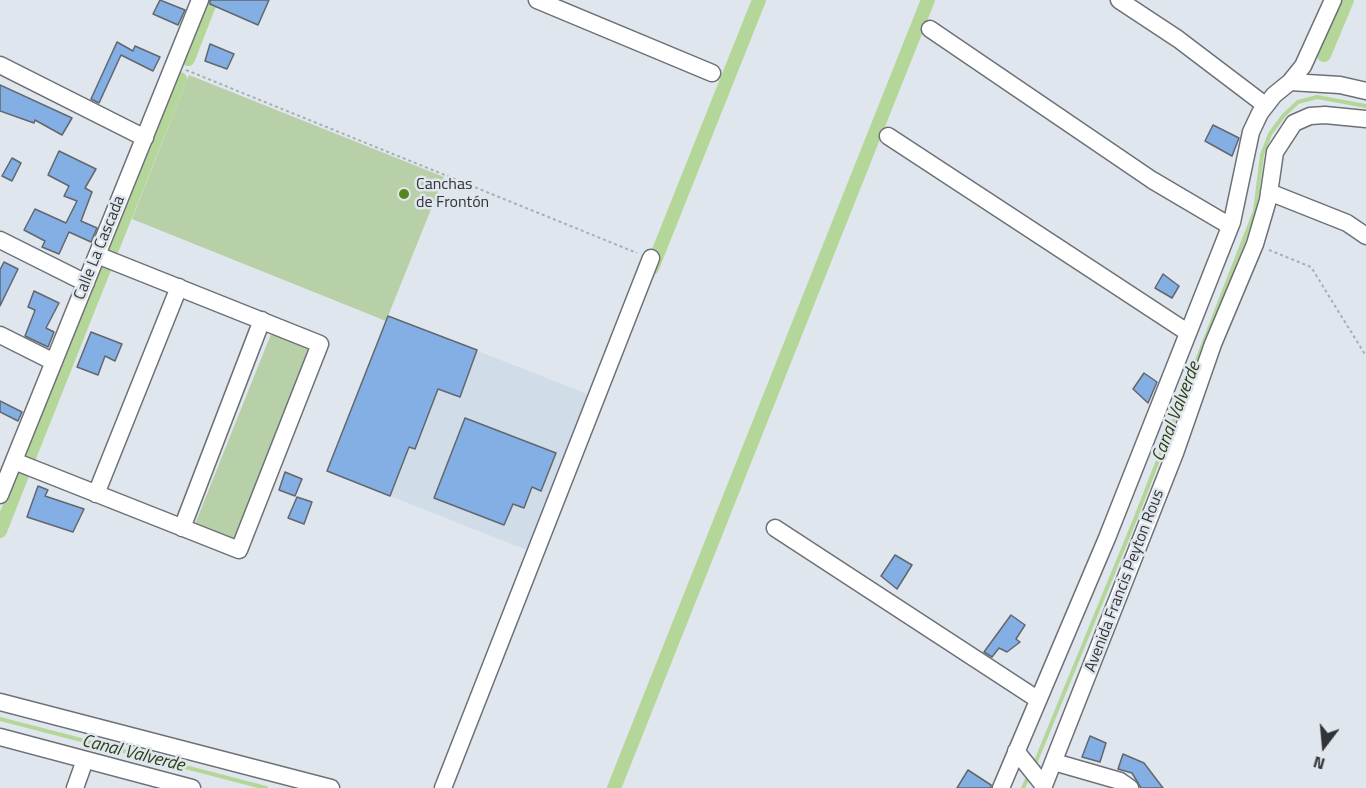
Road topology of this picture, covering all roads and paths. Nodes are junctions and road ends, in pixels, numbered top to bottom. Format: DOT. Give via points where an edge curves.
graph roads {
  1 [pos="200,0"];
  2 [pos="537,0"];
  3 [pos="1119,0"];
  4 [pos="1333,0"];
  5 [pos="930,29"];
  6 [pos="172,64"];
  7 [pos="0,65"];
  8 [pos="712,73"];
  9 [pos="1290,82"];
  10 [pos="1366,91"];
  11 [pos="1265,105"];
  12 [pos="1366,119"];
  13 [pos="888,136"];
  14 [pos="145,138"];
  15 [pos="1269,192"];
  16 [pos="1230,226"];
  17 [pos="1366,236"];
  18 [pos="0,240"];
  19 [pos="1255,244"];
  20 [pos="98,255"];
  21 [pos="651,258"];
  22 [pos="86,283"];
  23 [pos="179,287"];
  24 [pos="262,320"];
  25 [pos="1187,332"];
  26 [pos="0,335"];
  27 [pos="1366,356"];
  28 [pos="54,362"];
  29 [pos="14,461"];
  30 [pos="96,494"];
  31 [pos="0,495"];
  32 [pos="182,528"];
  33 [pos="775,528"];
  34 [pos="1037,699"];
  35 [pos="0,702"];
  36 [pos="0,737"];
  37 [pos="1021,756"];
  38 [pos="86,760"];
  39 [pos="1054,762"];
  40 [pos="1041,784"];
  41 [pos="75,788"];
  42 [pos="192,788"];
  43 [pos="331,788"];
  44 [pos="443,788"];
  45 [pos="1001,788"];
  46 [pos="1130,788"];
  1 -- 6 [label="street, Calle La Cascada"];
  2 -- 8 [label="street"];
  3 -- 11 [label="street"];
  4 -- 9 [label="street" via="1303,66"];
  5 -- 16 [label="street" via="1152,180"];
  6 -- 14 [label="street, Calle La Cascada"];
  6 -- 21 [label="path"];
  7 -- 14 [label="street"];
  9 -- 10 [label="street" via="1340,84"];
  9 -- 11 [label="street"];
  11 -- 16 [label="street" via="1251,132"];
  12 -- 15 [label="street, Avenida Francis Peyton Rous" via="1325,115 1294,123 1273,159"];
  13 -- 25 [label="street"];
  14 -- 20 [label="street, Calle La Cascada"];
  15 -- 17 [label="street" via="1347,223"];
  15 -- 19 [label="street, Avenida Francis Peyton Rous"];
  16 -- 25 [label="street"];
  18 -- 22 [label="street"];
  19 -- 27 [label="path" via="1311,267"];
  19 -- 39 [label="street, Avenida Francis Peyton Rous"];
  20 -- 22 [label="street, Calle La Cascada"];
  20 -- 23 [label="street"];
  21 -- 44 [label="street"];
  22 -- 28 [label="street, Calle La Cascada"];
  23 -- 24 [label="street"];
  23 -- 30 [label="street"];
  24 -- 32 [label="street"];
  24 -- 32 [label="street" via="320,344 239,550"];
  25 -- 34 [label="street" via="1107,538"];
  26 -- 28 [label="street"];
  28 -- 29 [label="street, Calle La Cascada"];
  29 -- 30 [label="street"];
  29 -- 31 [label="street, Calle La Cascada"];
  30 -- 32 [label="street"];
  33 -- 34 [label="street"];
  34 -- 37 [label="street"];
  35 -- 43 [label="street"];
  36 -- 38 [label="street"];
  37 -- 40 [label="street"];
  37 -- 45 [label="street"];
  38 -- 41 [label="street"];
  38 -- 42 [label="street"];
  39 -- 40 [label="street, Avenida Francis Peyton Rous"];
  39 -- 46 [label="street" via="1120,781"];
}
